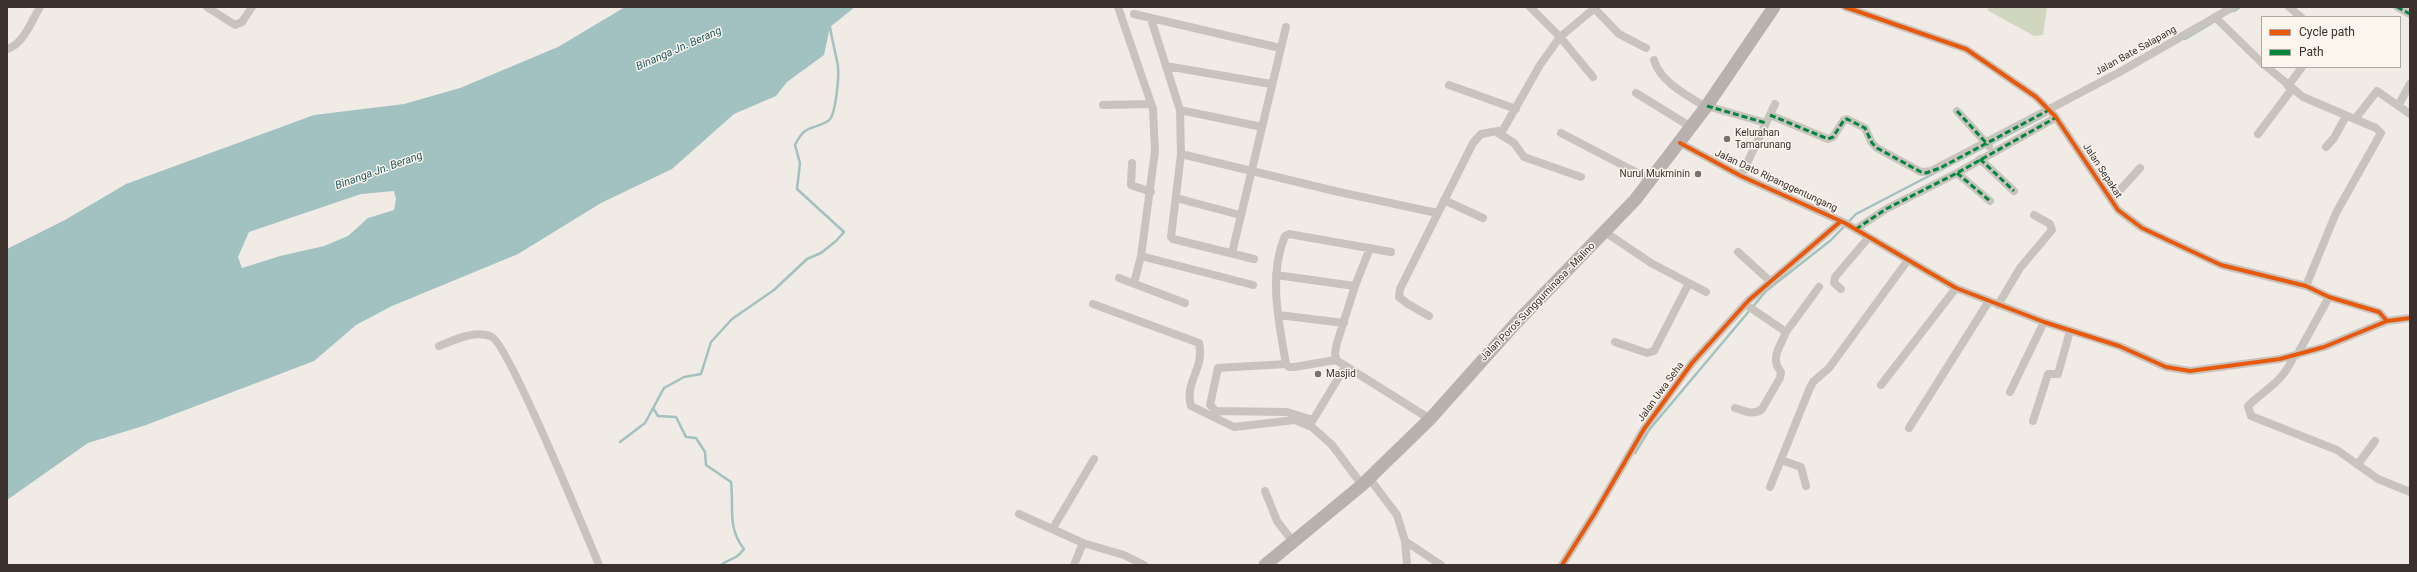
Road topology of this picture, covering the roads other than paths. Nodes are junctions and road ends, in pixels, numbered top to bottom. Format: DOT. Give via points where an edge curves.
graph roads {
  1 [pos="40,7"];
  2 [pos="207,7"];
  3 [pos="252,7"];
  4 [pos="1118,7"];
  5 [pos="1530,7"];
  6 [pos="1774,7"];
  7 [pos="1845,7"];
  8 [pos="2233,7"];
  9 [pos="2290,7"];
  10 [pos="2397,7"];
  11 [pos="1594,8"];
  12 [pos="1134,14"];
  13 [pos="2410,14"];
  14 [pos="2300,16"];
  15 [pos="1151,19"];
  16 [pos="2217,20"];
  17 [pos="1286,28"];
  18 [pos="1560,37"];
  19 [pos="1280,48"];
  20 [pos="1646,48"];
  21 [pos="7,49"];
  22 [pos="1654,60"];
  23 [pos="2261,61"];
  24 [pos="1166,66"];
  25 [pos="2268,68"];
  26 [pos="2301,68"];
  27 [pos="1593,77"];
  28 [pos="1271,84"];
  29 [pos="2410,84"];
  30 [pos="1449,85"];
  31 [pos="2290,88"];
  32 [pos="1636,93"];
  33 [pos="1151,104"];
  34 [pos="1775,104"];
  35 [pos="1103,105"];
  36 [pos="2398,106"];
  37 [pos="1706,107"];
  38 [pos="1516,109"];
  39 [pos="1180,110"];
  40 [pos="1957,111"];
  41 [pos="2052,114"];
  42 [pos="2410,114"];
  43 [pos="1770,115"];
  44 [pos="2346,116"];
  45 [pos="2355,119"];
  46 [pos="1766,124"];
  47 [pos="1262,127"];
  48 [pos="1691,127"];
  49 [pos="1498,133"];
  50 [pos="1561,133"];
  51 [pos="2258,134"];
  52 [pos="1680,143"];
  53 [pos="1990,147"];
  54 [pos="2326,147"];
  55 [pos="1181,154"];
  56 [pos="1980,159"];
  57 [pos="1132,163"];
  58 [pos="2140,168"];
  59 [pos="1252,172"];
  60 [pos="1957,173"];
  61 [pos="1741,176"];
  62 [pos="1582,177"];
  63 [pos="1651,180"];
  64 [pos="2014,190"];
  65 [pos="1151,192"];
  66 [pos="1176,198"];
  67 [pos="1444,200"];
  68 [pos="2110,200"];
  69 [pos="1990,201"];
  70 [pos="1437,213"];
  71 [pos="1240,215"];
  72 [pos="2034,215"];
  73 [pos="1484,218"];
  74 [pos="1843,222"];
  75 [pos="1855,228"];
  76 [pos="1605,232"];
  77 [pos="1868,237"];
  78 [pos="1370,248"];
  79 [pos="1391,252"];
  80 [pos="1738,252"];
  81 [pos="1232,253"];
  82 [pos="1141,256"];
  83 [pos="1254,258"];
  84 [pos="1908,260"];
  85 [pos="1276,275"];
  86 [pos="1119,278"];
  87 [pos="1771,282"];
  88 [pos="1134,283"];
  89 [pos="1689,283"];
  90 [pos="1253,285"];
  91 [pos="1355,286"];
  92 [pos="2306,286"];
  93 [pos="1819,287"];
  94 [pos="1956,288"];
  95 [pos="1841,289"];
  96 [pos="1706,292"];
  97 [pos="2329,296"];
  98 [pos="1988,301"];
  99 [pos="1186,303"];
  100 [pos="1093,304"];
  101 [pos="1998,305"];
  102 [pos="1749,307"];
  103 [pos="1279,315"];
  104 [pos="1429,316"];
  105 [pos="2410,318"];
  106 [pos="2387,321"];
  107 [pos="2044,322"];
  108 [pos="1344,323"];
  109 [pos="2070,331"];
  110 [pos="1786,332"];
  111 [pos="1615,342"];
  112 [pos="439,346"];
  113 [pos="2296,356"];
  114 [pos="1336,360"];
  115 [pos="1286,364"];
  116 [pos="1345,367"];
  117 [pos="1881,385"];
  118 [pos="2010,392"];
  119 [pos="1735,408"];
  120 [pos="1430,419"];
  121 [pos="2033,421"];
  122 [pos="1909,428"];
  123 [pos="2375,441"];
  124 [pos="1094,459"];
  125 [pos="1781,460"];
  126 [pos="2358,464"];
  127 [pos="1366,482"];
  128 [pos="1806,486"];
  129 [pos="1770,487"];
  130 [pos="1265,491"];
  131 [pos="2410,492"];
  132 [pos="1020,514"];
  133 [pos="1053,528"];
  134 [pos="1404,541"];
  135 [pos="1083,542"];
  136 [pos="1292,542"];
  137 [pos="598,565"];
  138 [pos="1074,565"];
  139 [pos="1144,565"];
  140 [pos="1265,565"];
  141 [pos="1407,565"];
  142 [pos="1440,565"];
  143 [pos="1562,565"];
  1 -- 21 [label="street" via="19,40"];
  2 -- 3 [label="street" via="235,25 242,22"];
  4 -- 33 [label="street"];
  5 -- 18 [label="street"];
  6 -- 37 [label="main road, Jalan Poros Sungguminasa - Malino"];
  7 -- 41 [label="street, Jalan Sepakat" via="1966,49 2036,97"];
  8 -- 16 [label="street, Jalan Bate Salapang"];
  9 -- 14 [label="street"];
  10 -- 13 [label="street"];
  11 -- 18 [label="street"];
  11 -- 20 [label="street" via="1619,34"];
  12 -- 15 [label="street"];
  15 -- 19 [label="street"];
  15 -- 24 [label="street"];
  16 -- 23 [label="street"];
  16 -- 41 [label="street, Jalan Bate Salapang"];
  17 -- 19 [label="street"];
  18 -- 27 [label="street"];
  18 -- 38 [label="street" via="1540,65"];
  19 -- 28 [label="street"];
  22 -- 37 [label="street" via="1666,78 1679,90"];
  24 -- 28 [label="street"];
  24 -- 39 [label="street"];
  25 -- 31 [label="street"];
  26 -- 31 [label="street"];
  28 -- 47 [label="street"];
  29 -- 36 [label="street"];
  30 -- 38 [label="street"];
  31 -- 44 [label="street" via="2318,105"];
  31 -- 51 [label="street"];
  32 -- 48 [label="street"];
  33 -- 35 [label="street"];
  33 -- 65 [label="street" via="1155,151"];
  34 -- 43 [label="street"];
  36 -- 42 [label="street"];
  36 -- 45 [label="street" via="2377,90"];
  37 -- 46 [label="street"];
  37 -- 48 [label="main road, Jalan Poros Sungguminasa - Malino"];
  38 -- 49 [label="street" via="1503,130"];
  39 -- 47 [label="street"];
  39 -- 55 [label="street"];
  40 -- 53 [label="street"];
  41 -- 53 [label="street, Jalan Bate Salapang"];
  41 -- 68 [label="street, Jalan Sepakat"];
  43 -- 46 [label="street"];
  43 -- 53 [label="street" via="1828,139 1833,137 1847,119 1865,128 1876,148 1926,173"];
  44 -- 45 [label="street"];
  44 -- 54 [label="street"];
  45 -- 92 [label="street" via="2376,128 2381,133 2336,213"];
  46 -- 61 [label="street"];
  47 -- 59 [label="street"];
  48 -- 52 [label="main road, Jalan Poros Sungguminasa - Malino"];
  49 -- 62 [label="street" via="1514,143 1524,157"];
  49 -- 67 [label="street" via="1481,134 1477,137"];
  50 -- 63 [label="street"];
  52 -- 61 [label="street, Jalan Dato Ripanggentungang"];
  52 -- 63 [label="main road, Jalan Poros Sungguminasa - Malino"];
  53 -- 56 [label="street"];
  55 -- 59 [label="street"];
  55 -- 66 [label="street"];
  56 -- 60 [label="street"];
  56 -- 64 [label="street"];
  57 -- 65 [label="street" via="1131,185"];
  58 -- 68 [label="street"];
  59 -- 70 [label="street"];
  59 -- 71 [label="street"];
  60 -- 69 [label="street"];
  60 -- 75 [label="street" via="1886,209"];
  61 -- 74 [label="street, Jalan Dato Ripanggentungang"];
  63 -- 76 [label="main road, Jalan Poros Sungguminasa - Malino"];
  65 -- 82 [label="street"];
  66 -- 71 [label="street"];
  66 -- 81 [label="street" via="1171,233 1173,239"];
  67 -- 70 [label="street"];
  67 -- 73 [label="street"];
  68 -- 92 [label="street, Jalan Sepakat" via="2118,210 2142,228 2221,265"];
  70 -- 104 [label="street" via="1400,289 1399,296"];
  71 -- 81 [label="street"];
  72 -- 101 [label="street" via="2050,224 2052,230 2020,268"];
  74 -- 75 [label="street, Jalan Dato Ripanggentungang"];
  74 -- 87 [label="street, Jalan Uwa Seha"];
  75 -- 77 [label="street, Jalan Dato Ripanggentungang"];
  76 -- 89 [label="street" via="1652,263"];
  76 -- 120 [label="main road, Jalan Poros Sungguminasa - Malino" via="1515,324"];
  77 -- 84 [label="street, Jalan Dato Ripanggentungang"];
  77 -- 95 [label="street" via="1835,277 1834,283"];
  78 -- 79 [label="street"];
  78 -- 85 [label="street" via="1289,234 1285,236 1282,244"];
  78 -- 91 [label="street"];
  80 -- 87 [label="street"];
  81 -- 83 [label="street"];
  82 -- 88 [label="street"];
  82 -- 90 [label="street"];
  84 -- 94 [label="street, Jalan Dato Ripanggentungang"];
  84 -- 125 [label="street" via="1829,368 1813,382"];
  85 -- 91 [label="street"];
  85 -- 103 [label="street"];
  86 -- 88 [label="street"];
  87 -- 102 [label="street, Jalan Uwa Seha"];
  88 -- 99 [label="street"];
  89 -- 96 [label="street"];
  89 -- 111 [label="street" via="1654,351 1647,353"];
  91 -- 108 [label="street"];
  92 -- 97 [label="street, Jalan Sepakat"];
  93 -- 110 [label="street"];
  94 -- 98 [label="street, Jalan Dato Ripanggentungang"];
  94 -- 117 [label="street"];
  97 -- 106 [label="street, Jalan Sepakat" via="2379,312"];
  97 -- 113 [label="street"];
  98 -- 101 [label="street, Jalan Dato Ripanggentungang"];
  98 -- 122 [label="street"];
  100 -- 127 [label="street" via="1199,343 1201,355 1190,390 1191,406 1234,427 1295,420 1312,427"];
  101 -- 107 [label="street, Jalan Dato Ripanggentungang"];
  102 -- 110 [label="street"];
  102 -- 143 [label="street, Jalan Uwa Seha" via="1692,363 1647,424"];
  103 -- 108 [label="street"];
  103 -- 115 [label="street"];
  105 -- 106 [label="street, Jalan Dato Ripanggentungang"];
  106 -- 113 [label="street, Jalan Dato Ripanggentungang"];
  107 -- 109 [label="street, Jalan Dato Ripanggentungang"];
  107 -- 118 [label="street"];
  108 -- 114 [label="street" via="1335,352"];
  109 -- 113 [label="street, Jalan Dato Ripanggentungang" via="2119,346 2178,370 2209,370"];
  109 -- 121 [label="street" via="2058,374 2048,374"];
  110 -- 119 [label="street" via="1775,357 1776,366 1781,372 1780,378 1762,409 1757,413 1750,413"];
  112 -- 137 [label="street" via="478,334 492,337 498,343 517,376"];
  113 -- 126 [label="street" via="2276,384 2248,406 2250,416 2330,447"];
  114 -- 115 [label="street" via="1289,367"];
  114 -- 116 [label="street"];
  115 -- 116 [label="street" via="1218,368 1210,405 1216,411 1287,412 1313,420"];
  116 -- 120 [label="street"];
  120 -- 127 [label="main road, Jalan Poros Sungguminasa - Malino"];
  123 -- 126 [label="street"];
  124 -- 133 [label="street"];
  125 -- 128 [label="street" via="1801,467"];
  125 -- 129 [label="street"];
  126 -- 131 [label="street" via="2378,479"];
  127 -- 134 [label="street" via="1397,515"];
  127 -- 136 [label="main road, Jalan Poros Sungguminasa - Malino"];
  130 -- 136 [label="street" via="1276,521"];
  132 -- 133 [label="street"];
  133 -- 135 [label="street"];
  134 -- 141 [label="street"];
  134 -- 142 [label="street"];
  135 -- 138 [label="street"];
  135 -- 139 [label="street" via="1124,555"];
  136 -- 140 [label="main road, Jalan Poros Sungguminasa - Malino"];
}
